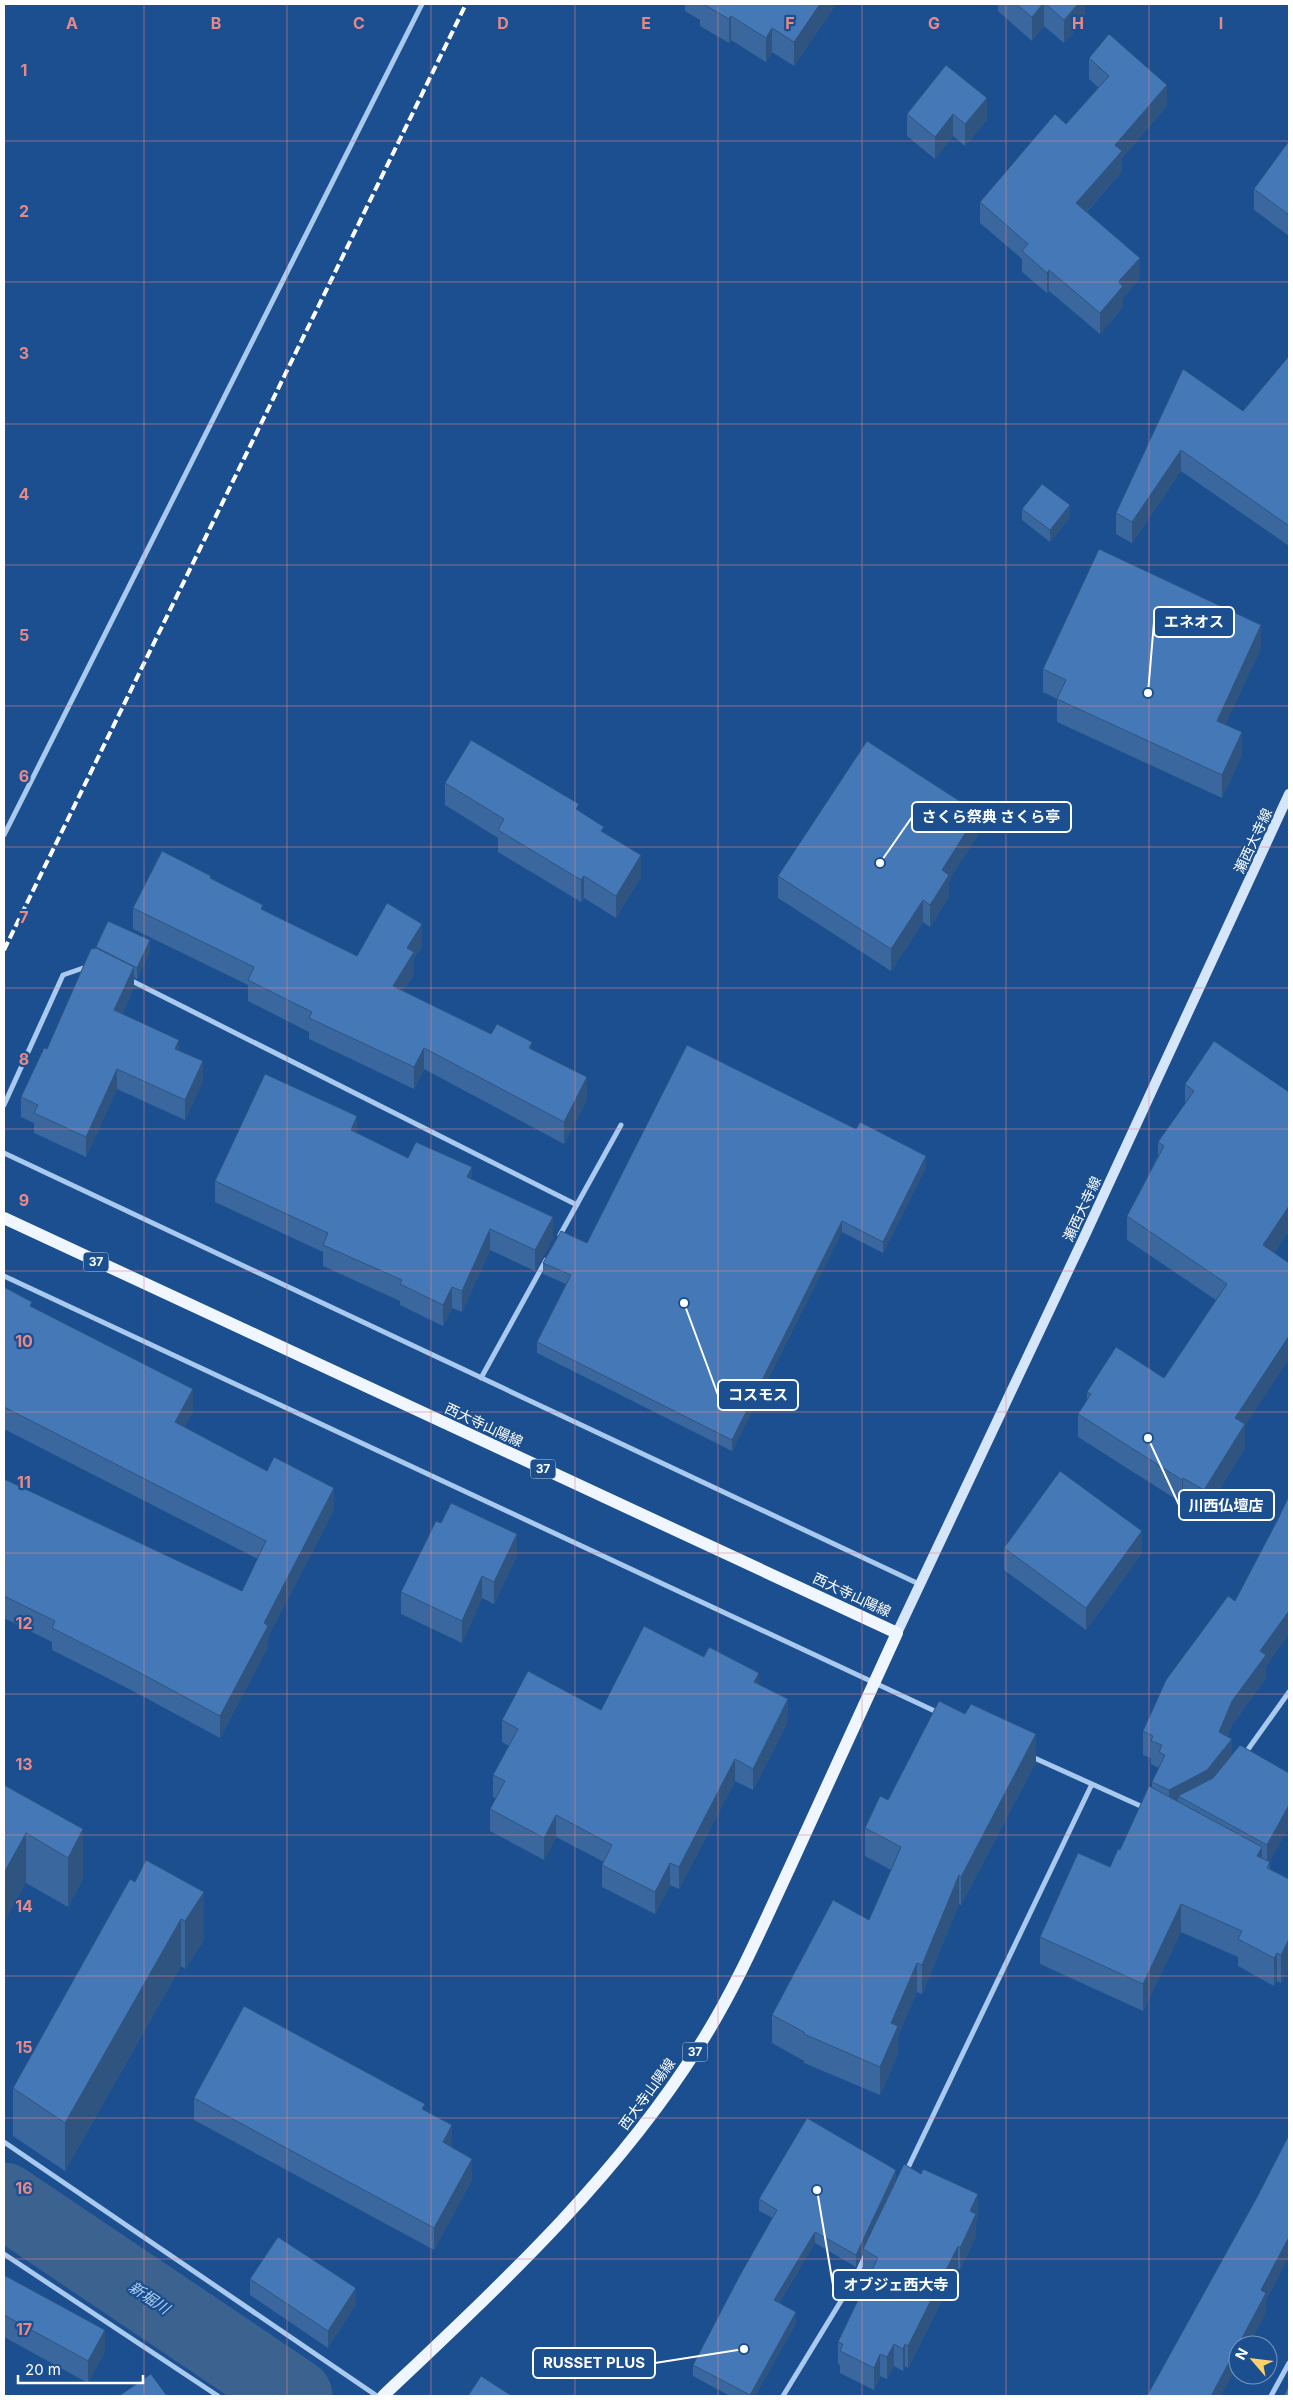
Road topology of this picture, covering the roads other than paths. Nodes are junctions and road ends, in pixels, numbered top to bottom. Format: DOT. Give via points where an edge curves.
graph roads {
  1 [pos="422,4"];
  2 [pos="1289,794"];
  3 [pos="4,835"];
  4 [pos="96,963"];
  5 [pos="123,976"];
  6 [pos="4,1105"];
  7 [pos="621,1125"];
  8 [pos="4,1153"];
  9 [pos="577,1205"];
  10 [pos="4,1218"];
  11 [pos="558,1240"];
  12 [pos="548,1257"];
  13 [pos="4,1276"];
  14 [pos="481,1378"];
  15 [pos="919,1584"];
  16 [pos="897,1633"];
  17 [pos="874,1684"];
  18 [pos="1289,1692"];
  19 [pos="944,1715"];
  20 [pos="1022,1752"];
  21 [pos="1239,1761"];
  22 [pos="1092,1784"];
  23 [pos="1152,1810"];
  24 [pos="4,2142"];
  25 [pos="902,2180"];
  26 [pos="868,2251"];
  27 [pos="4,2254"];
  28 [pos="1289,2363"];
  29 [pos="218,2396"];
  30 [pos="377,2396"];
  31 [pos="384,2396"];
  32 [pos="783,2396"];
  33 [pos="1271,2396"];
  1 -- 3 [label="street"];
  2 -- 15 [label="main road, 瀬西大寺線"];
  4 -- 6 [label="street" via="63,975"];
  5 -- 9 [label="street"];
  7 -- 9 [label="street"];
  8 -- 14 [label="street"];
  9 -- 11 [label="street"];
  10 -- 16 [label="main road, 西大寺山陽線 / 37"];
  12 -- 14 [label="street"];
  13 -- 17 [label="street"];
  14 -- 15 [label="street"];
  15 -- 16 [label="main road, 瀬西大寺線"];
  16 -- 17 [label="main road, 西大寺山陽線 / 37"];
  17 -- 19 [label="street"];
  17 -- 31 [label="main road, 西大寺山陽線 / 37" via="746,1962 700,2046 647,2121 588,2193 506,2280"];
  18 -- 21 [label="street"];
  20 -- 22 [label="street"];
  22 -- 23 [label="street"];
  22 -- 25 [label="street"];
  24 -- 30 [label="street"];
  26 -- 32 [label="street"];
  27 -- 29 [label="street"];
  28 -- 33 [label="street"];
}
